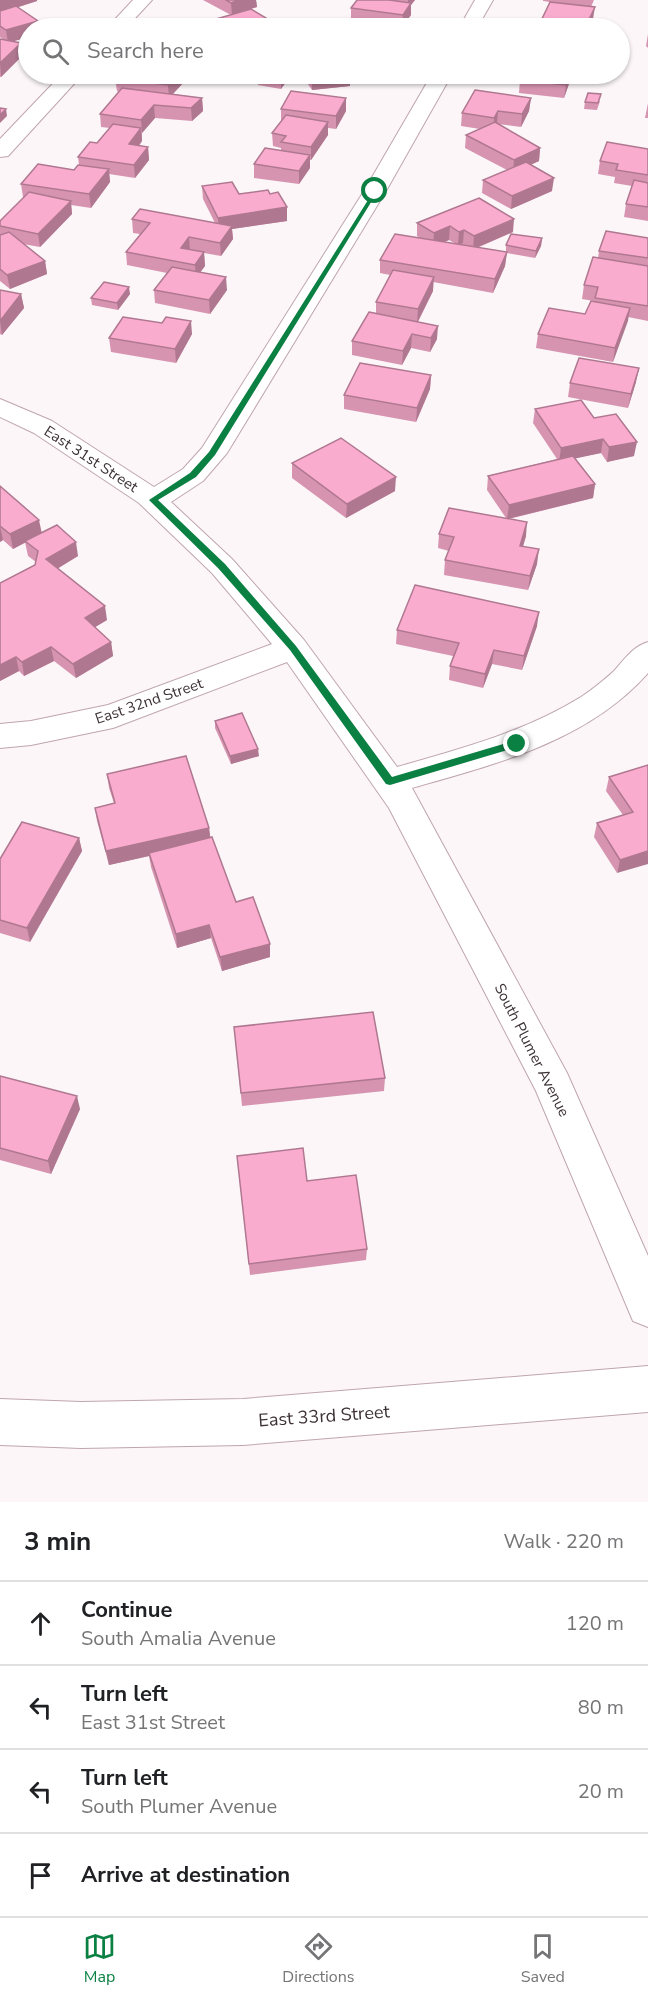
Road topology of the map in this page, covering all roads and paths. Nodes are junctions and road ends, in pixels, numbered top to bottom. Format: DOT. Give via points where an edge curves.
graph roads {
  1 [pos="143,0"];
  2 [pos="484,0"];
  3 [pos="126,18"];
  4 [pos="474,18"];
  5 [pos="64,84"];
  6 [pos="436,84"];
  7 [pos="0,151"];
  8 [pos="0,407"];
  9 [pos="153,500"];
  10 [pos="293,648"];
  11 [pos="648,653"];
  12 [pos="0,736"];
  13 [pos="396,791"];
  14 [pos="648,1306"];
  15 [pos="648,1389"];
  16 [pos="0,1422"];
  1 -- 3 [label="street"];
  2 -- 4 [label="street"];
  5 -- 7 [label="street"];
  6 -- 9 [label="street" via="213,453 193,475"];
  8 -- 9 [label="street, East 31st Street" via="43,427"];
  9 -- 10 [label="street, East 31st Street" via="222,566"];
  10 -- 12 [label="street, East 32nd Street" via="113,716"];
  10 -- 13 [label="street, East 31st Street"];
  11 -- 13 [label="street" via="633,673 589,708 517,744"];
  13 -- 14 [label="street, South Plumer Avenue" via="553,1085"];
  15 -- 16 [label="street, East 33rd Street" via="290,1420 76,1427"];
}
